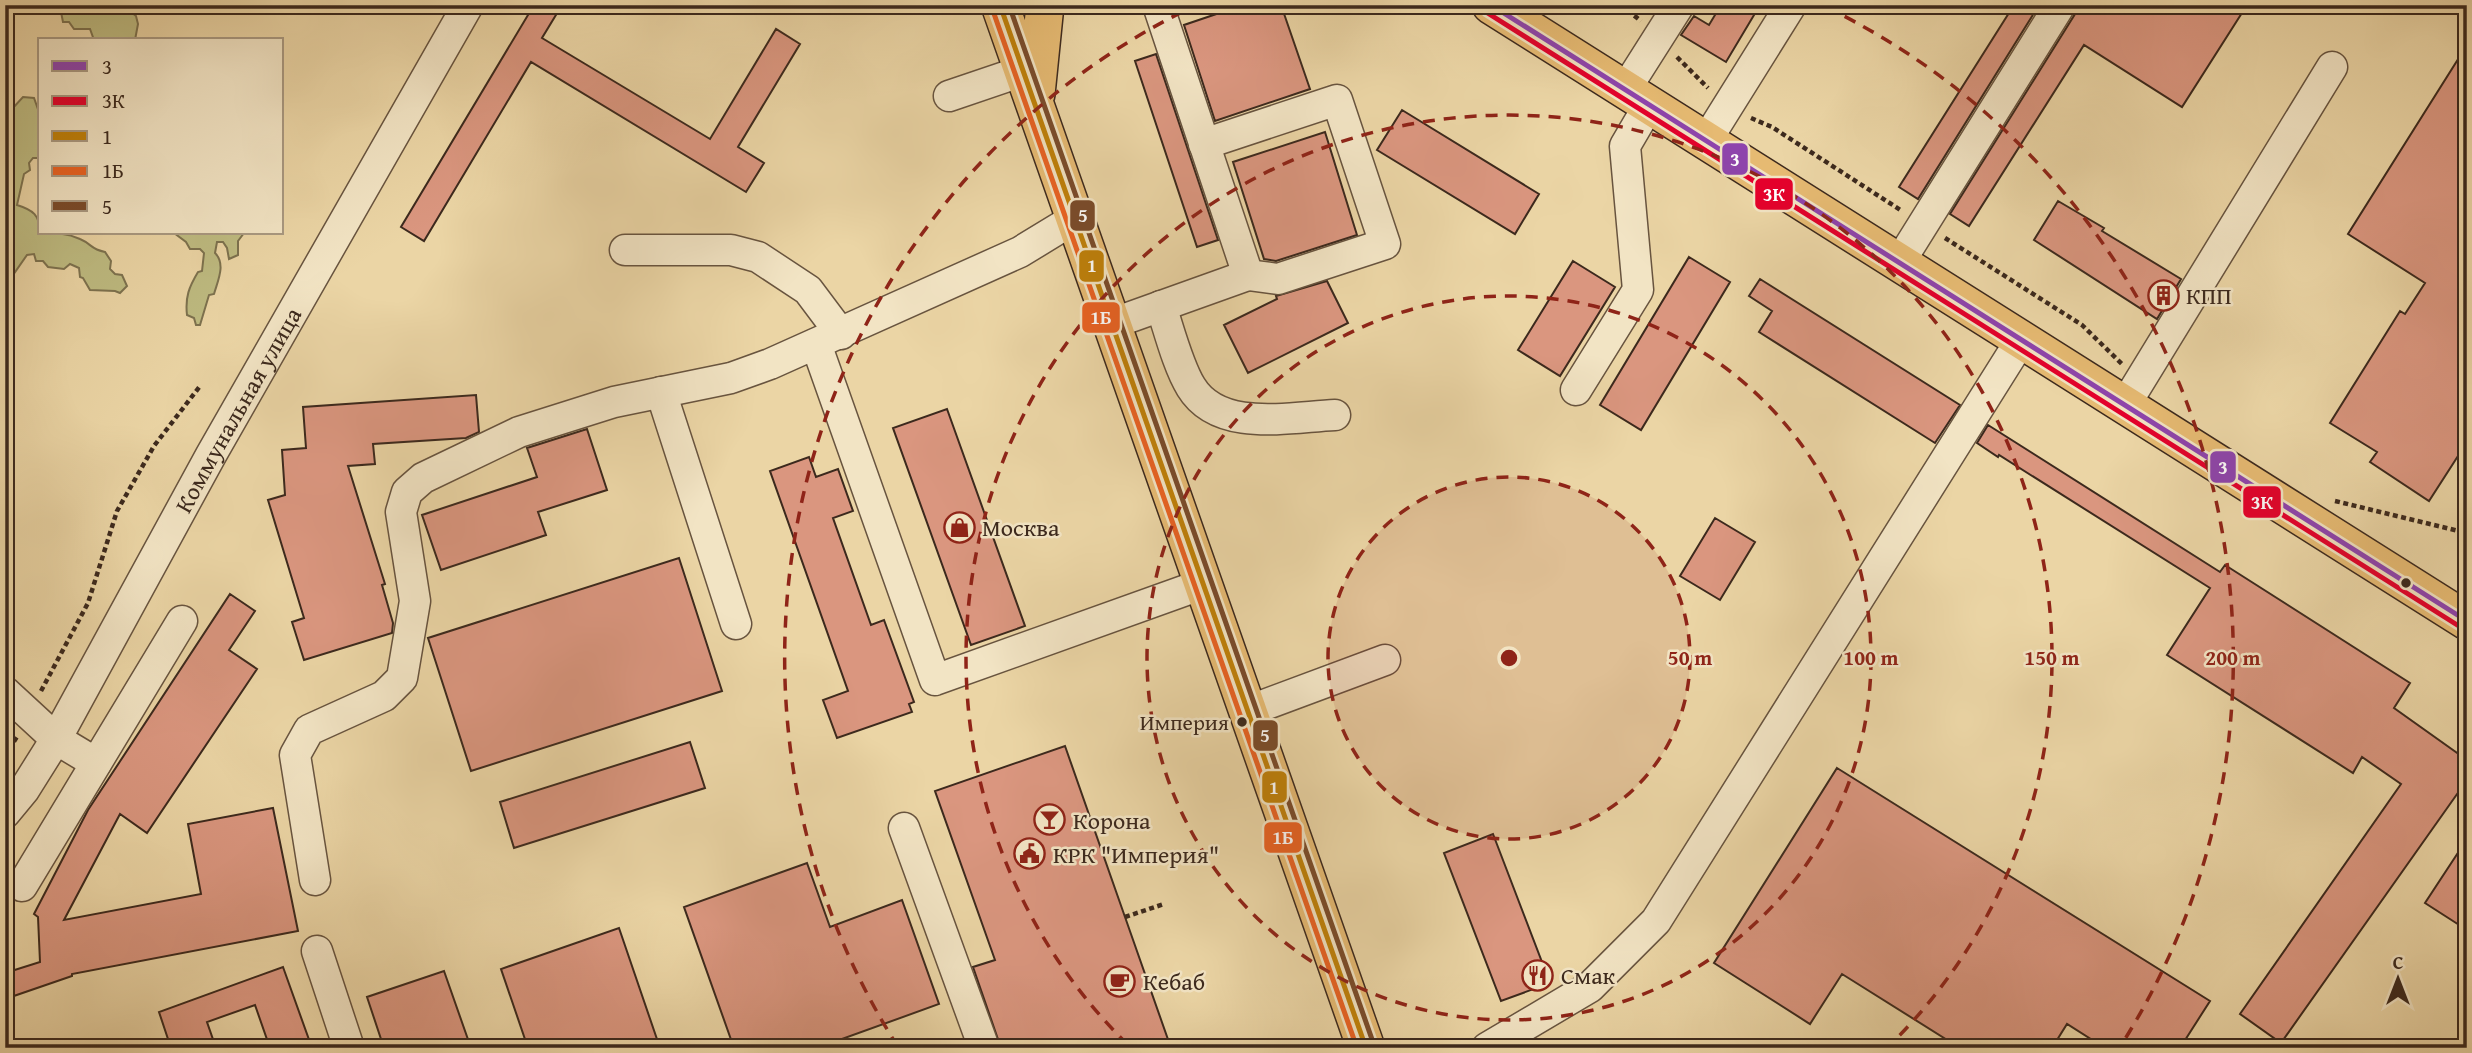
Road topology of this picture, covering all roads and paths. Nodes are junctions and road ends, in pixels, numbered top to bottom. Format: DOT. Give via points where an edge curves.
graph roads {
  1 [pos="468,5"];
  2 [pos="1000,5"];
  3 [pos="1045,5"];
  4 [pos="1158,5"];
  5 [pos="1491,5"];
  6 [pos="1621,5"];
  7 [pos="1678,5"];
  8 [pos="1791,5"];
  9 [pos="2060,5"];
  10 [pos="1658,38"];
  11 [pos="2332,66"];
  12 [pos="1023,71"];
  13 [pos="949,96"];
  14 [pos="1637,98"];
  15 [pos="1727,108"];
  16 [pos="1035,109"];
  17 [pos="1706,141"];
  18 [pos="1204,144"];
  19 [pos="1074,219"];
  20 [pos="1923,224"];
  21 [pos="625,250"];
  22 [pos="1899,262"];
  23 [pos="1248,275"];
  24 [pos="1161,306"];
  25 [pos="1111,324"];
  26 [pos="828,339"];
  27 [pos="2021,340"];
  28 [pos="200,386"];
  29 [pos="1576,390"];
  30 [pos="661,392"];
  31 [pos="2132,393"];
  32 [pos="1335,415"];
  33 [pos="2334,500"];
  34 [pos="2467,533"];
  35 [pos="1203,584"];
  36 [pos="182,621"];
  37 [pos="2467,621"];
  38 [pos="736,624"];
  39 [pos="1385,660"];
  40 [pos="5,692"];
  41 [pos="1248,711"];
  42 [pos="29,714"];
  43 [pos="56,739"];
  44 [pos="5,756"];
  45 [pos="96,763"];
  46 [pos="5,813"];
  47 [pos="904,828"];
  48 [pos="315,880"];
  49 [pos="22,886"];
  50 [pos="1164,904"];
  51 [pos="1125,917"];
  52 [pos="317,951"];
  53 [pos="349,1048"];
  54 [pos="984,1048"];
  55 [pos="1366,1048"];
  56 [pos="1487,1048"];
  1 -- 43 [label="street, Коммунальная улица" via="211,454"];
  2 -- 12 [label="main road"];
  3 -- 16 [label="main road"];
  4 -- 18 [label="street"];
  5 -- 14 [label="main road"];
  6 -- 10 [label="path"];
  7 -- 10 [label="street"];
  8 -- 15 [label="street"];
  9 -- 20 [label="street"];
  10 -- 14 [label="street"];
  10 -- 15 [label="path"];
  11 -- 31 [label="street"];
  12 -- 13 [label="street"];
  12 -- 16 [label="main road"];
  14 -- 17 [label="main road"];
  14 -- 29 [label="street" via="1625,146 1638,290"];
  15 -- 17 [label="street"];
  15 -- 20 [label="path" via="1772,127"];
  16 -- 19 [label="main road"];
  17 -- 22 [label="main road"];
  18 -- 23 [label="street"];
  18 -- 23 [label="street" via="1337,100 1385,244 1278,279"];
  19 -- 25 [label="main road"];
  19 -- 26 [label="street" via="1020,252"];
  20 -- 22 [label="street"];
  20 -- 31 [label="path" via="2082,325"];
  21 -- 26 [label="street" via="731,250 758,257 808,290"];
  22 -- 27 [label="main road"];
  23 -- 24 [label="street"];
  24 -- 25 [label="street"];
  24 -- 32 [label="street" via="1189,385 1202,402 1219,413 1245,419"];
  25 -- 35 [label="main road"];
  26 -- 30 [label="street" via="731,378"];
  26 -- 35 [label="street" via="936,680 1078,618"];
  27 -- 31 [label="main road"];
  27 -- 56 [label="street" via="1656,921 1590,987"];
  28 -- 42 [label="path" via="154,446 117,511 88,603"];
  30 -- 38 [label="street"];
  30 -- 48 [label="street" via="519,432 423,478 407,492 401,512 415,601 402,678 384,696 309,730 295,755"];
  31 -- 37 [label="main road"];
  33 -- 34 [label="path"];
  35 -- 41 [label="main road"];
  36 -- 45 [label="street"];
  39 -- 41 [label="street"];
  40 -- 42 [label="street"];
  41 -- 55 [label="main road"];
  42 -- 43 [label="street"];
  42 -- 44 [label="path"];
  43 -- 45 [label="street"];
  43 -- 46 [label="street, Коммунальная улица"];
  45 -- 49 [label="street"];
  47 -- 54 [label="street"];
  50 -- 51 [label="path"];
  52 -- 53 [label="street"];
}
